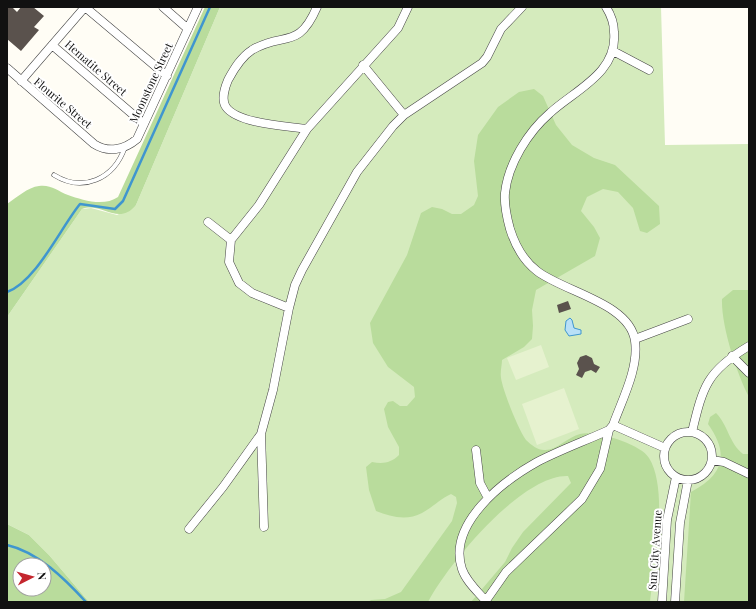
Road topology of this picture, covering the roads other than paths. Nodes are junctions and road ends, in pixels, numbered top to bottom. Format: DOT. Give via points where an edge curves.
graph roads {
  1 [pos="85,7"];
  2 [pos="163,7"];
  3 [pos="198,7"];
  4 [pos="317,7"];
  5 [pos="408,7"];
  6 [pos="522,7"];
  7 [pos="606,7"];
  8 [pos="188,30"];
  9 [pos="52,45"];
  10 [pos="613,51"];
  11 [pos="363,65"];
  12 [pos="7,68"];
  13 [pos="649,70"];
  14 [pos="167,76"];
  15 [pos="21,81"];
  16 [pos="404,115"];
  17 [pos="144,124"];
  18 [pos="307,129"];
  19 [pos="125,147"];
  20 [pos="54,175"];
  21 [pos="208,222"];
  22 [pos="231,240"];
  23 [pos="289,308"];
  24 [pos="688,319"];
  25 [pos="635,339"];
  26 [pos="749,346"];
  27 [pos="732,356"];
  28 [pos="749,373"];
  29 [pos="611,428"];
  30 [pos="692,432"];
  31 [pos="260,434"];
  32 [pos="664,448"];
  33 [pos="476,450"];
  34 [pos="712,460"];
  35 [pos="749,474"];
  36 [pos="676,477"];
  37 [pos="688,480"];
  38 [pos="488,498"];
  39 [pos="264,527"];
  40 [pos="189,529"];
  41 [pos="485,601"];
  42 [pos="662,602"];
  43 [pos="675,602"];
  1 -- 9 [label="street"];
  1 -- 14 [label="street"];
  2 -- 8 [label="street"];
  3 -- 8 [label="street, Moonstone Street"];
  4 -- 18 [label="street" via="312,19 301,33 253,50 243,57 226,84 223,97 226,106 237,116"];
  5 -- 11 [label="street" via="398,28"];
  6 -- 16 [label="street" via="501,29 482,63"];
  7 -- 10 [label="street" via="614,24"];
  8 -- 14 [label="street, Moonstone Street"];
  9 -- 15 [label="street"];
  9 -- 17 [label="street, Hematite Street"];
  10 -- 13 [label="street"];
  10 -- 25 [label="street" via="594,79 549,113 528,138 507,180 506,206 518,249 537,271 612,309 629,326"];
  11 -- 16 [label="street"];
  11 -- 18 [label="street"];
  12 -- 15 [label="street, Flourite Street"];
  14 -- 17 [label="street, Moonstone Street"];
  15 -- 19 [label="street, Flourite Street" via="94,144 108,150"];
  16 -- 23 [label="street" via="353,178 302,270"];
  17 -- 19 [label="street, Moonstone Street" via="137,139"];
  18 -- 22 [label="street" via="259,205"];
  19 -- 20 [label="lane" via="115,167 95,181 70,183"];
  21 -- 22 [label="street"];
  22 -- 23 [label="street" via="228,262 239,283 252,293"];
  23 -- 31 [label="street" via="273,390"];
  24 -- 25 [label="street"];
  25 -- 29 [label="street" via="636,350 632,370"];
  26 -- 27 [label="street"];
  27 -- 28 [label="street"];
  27 -- 30 [label="street" via="718,369 700,397"];
  29 -- 32 [label="street"];
  29 -- 38 [label="street" via="536,463"];
  29 -- 41 [label="street" via="600,469 582,499 506,572"];
  30 -- 32 [label="street" via="682,432 673,436"];
  30 -- 34 [label="street" via="702,436 709,444"];
  31 -- 39 [label="street"];
  31 -- 40 [label="street" via="223,487"];
  32 -- 36 [label="street" via="665,465"];
  33 -- 38 [label="street" via="480,483"];
  34 -- 35 [label="street" via="724,462"];
  34 -- 37 [label="street" via="703,475"];
  36 -- 37 [label="street"];
  36 -- 42 [label="street, Sun City Avenue" via="667,520"];
  37 -- 43 [label="street" via="680,522"];
  38 -- 41 [label="street" via="469,521 459,550 462,571"];
}
